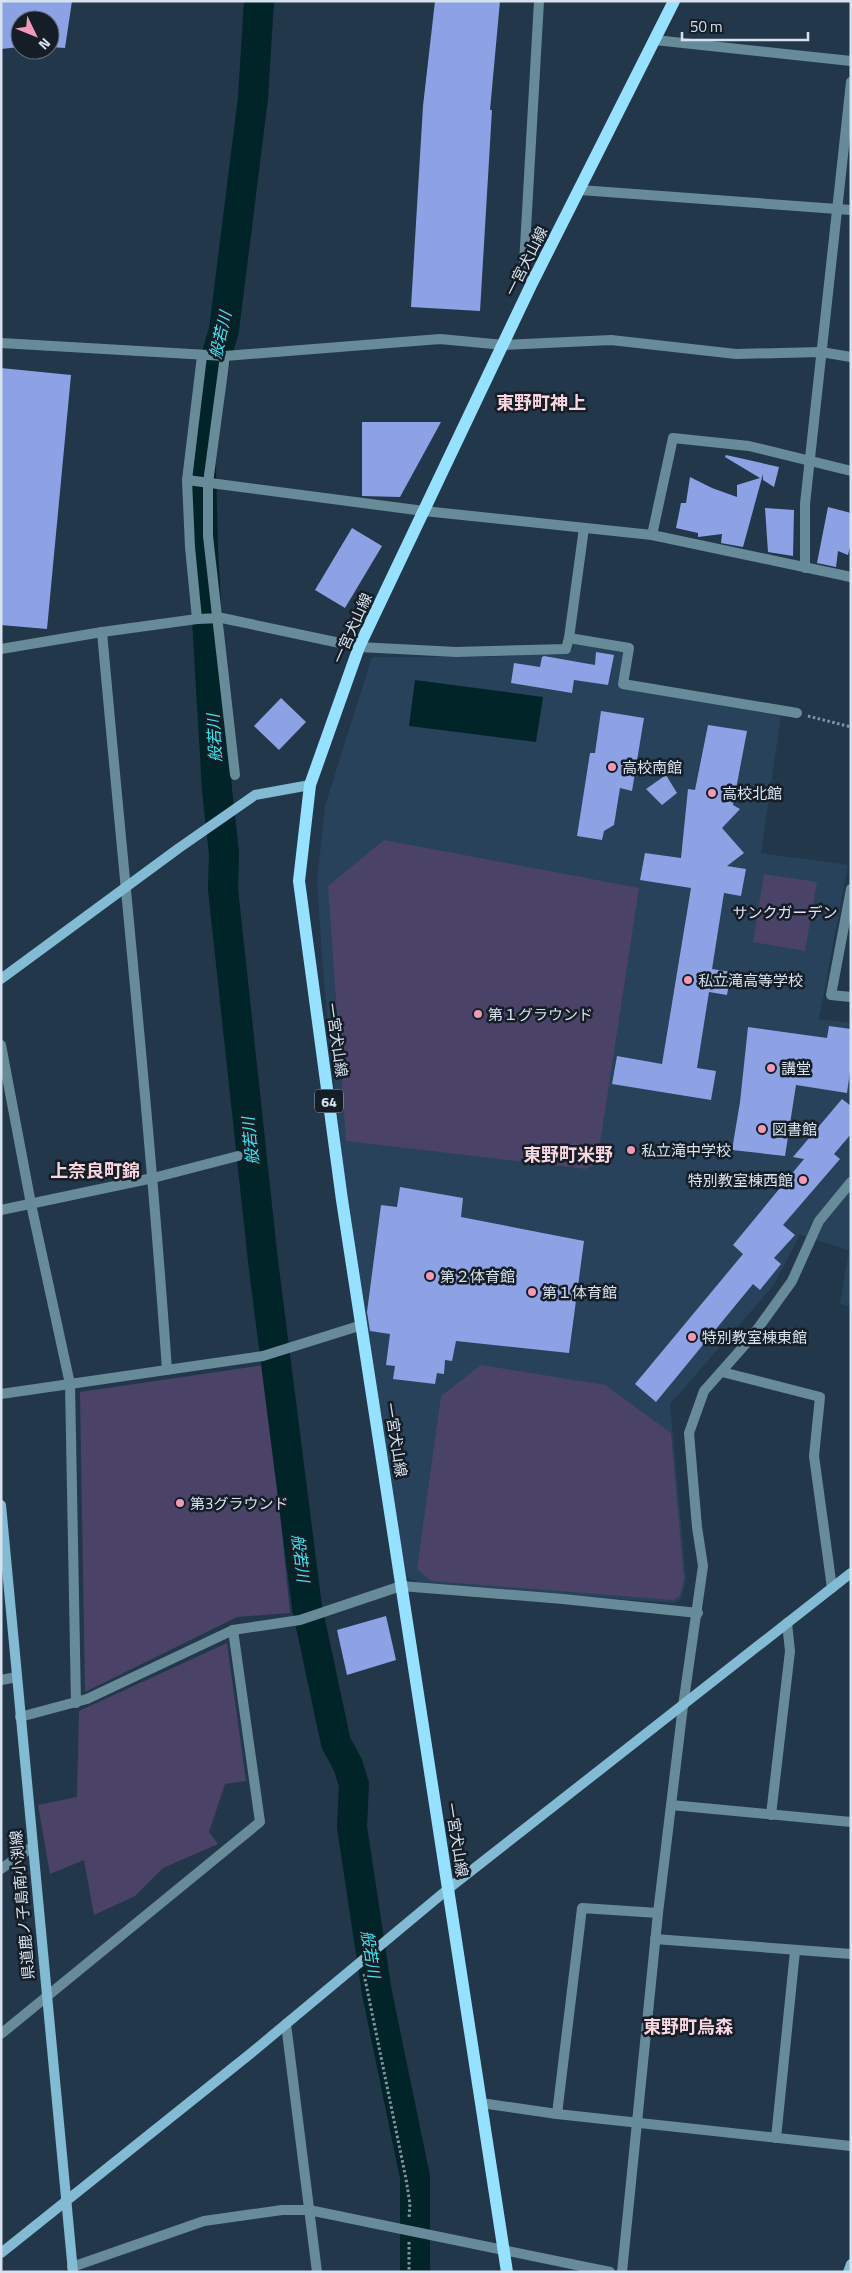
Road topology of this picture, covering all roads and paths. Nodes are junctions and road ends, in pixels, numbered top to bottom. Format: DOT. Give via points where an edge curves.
graph roads {
  1 [pos="539,1"];
  2 [pos="674,1"];
  3 [pos="655,40"];
  4 [pos="851,61"];
  5 [pos="851,82"];
  6 [pos="850,97"];
  7 [pos="580,190"];
  8 [pos="836,208"];
  9 [pos="851,210"];
  10 [pos="532,283"];
  11 [pos="1,343"];
  12 [pos="504,345"];
  13 [pos="821,352"];
  14 [pos="202,356"];
  15 [pos="225,356"];
  16 [pos="851,357"];
  17 [pos="810,462"];
  18 [pos="851,471"];
  19 [pos="187,480"];
  20 [pos="208,483"];
  21 [pos="424,511"];
  22 [pos="584,528"];
  23 [pos="652,535"];
  24 [pos="805,568"];
  25 [pos="851,577"];
  26 [pos="197,619"];
  27 [pos="217,619"];
  28 [pos="102,632"];
  29 [pos="569,638"];
  30 [pos="359,647"];
  31 [pos="1,649"];
  32 [pos="797,713"];
  33 [pos="851,727"];
  34 [pos="235,775"];
  35 [pos="310,785"];
  36 [pos="125,888"];
  37 [pos="851,889"];
  38 [pos="1,979"];
  39 [pos="851,997"];
  40 [pos="1,1045"];
  41 [pos="238,1156"];
  42 [pos="153,1178"];
  43 [pos="851,1182"];
  44 [pos="31,1204"];
  45 [pos="1,1210"];
  46 [pos="362,1325"];
  47 [pos="167,1370"];
  48 [pos="722,1372"];
  49 [pos="70,1384"];
  50 [pos="1,1394"];
  51 [pos="1,1505"];
  52 [pos="851,1573"];
  53 [pos="401,1586"];
  54 [pos="832,1588"];
  55 [pos="698,1614"];
  56 [pos="788,1623"];
  57 [pos="234,1630"];
  58 [pos="17,1677"];
  59 [pos="1,1680"];
  60 [pos="76,1703"];
  61 [pos="683,1706"];
  62 [pos="20,1717"];
  63 [pos="671,1806"];
  64 [pos="771,1814"];
  65 [pos="851,1822"];
  66 [pos="32,1847"];
  67 [pos="1,1869"];
  68 [pos="448,1889"];
  69 [pos="658,1913"];
  70 [pos="655,1939"];
  71 [pos="795,1951"];
  72 [pos="851,1954"];
  73 [pos="361,1961"];
  74 [pos="46,1998"];
  75 [pos="286,2024"];
  76 [pos="1,2034"];
  77 [pos="481,2103"];
  78 [pos="557,2114"];
  79 [pos="637,2123"];
  80 [pos="776,2138"];
  81 [pos="851,2146"];
  82 [pos="67,2199"];
  83 [pos="309,2210"];
  84 [pos="409,2230"];
  85 [pos="504,2248"];
  86 [pos="1,2253"];
  87 [pos="851,2264"];
  88 [pos="72,2270"];
  89 [pos="317,2272"];
  90 [pos="409,2272"];
  91 [pos="507,2272"];
  92 [pos="610,2272"];
  93 [pos="622,2272"];
  94 [pos="848,2272"];
  1 -- 10 [label="street" via="524,264"];
  2 -- 3 [label="main road, 一宮犬山線 / 64"];
  3 -- 4 [label="street"];
  3 -- 7 [label="main road, 一宮犬山線 / 64"];
  5 -- 6 [label="street"];
  6 -- 8 [label="street"];
  7 -- 8 [label="street"];
  7 -- 10 [label="main road, 一宮犬山線 / 64"];
  8 -- 9 [label="street"];
  8 -- 13 [label="street"];
  10 -- 12 [label="main road, 一宮犬山線 / 64"];
  11 -- 14 [label="street"];
  12 -- 13 [label="street" via="611,340 736,354"];
  12 -- 15 [label="street" via="440,339"];
  12 -- 21 [label="main road, 一宮犬山線 / 64"];
  13 -- 16 [label="street"];
  13 -- 17 [label="street"];
  14 -- 15 [label="street"];
  14 -- 19 [label="street"];
  15 -- 20 [label="street"];
  17 -- 18 [label="street"];
  17 -- 23 [label="street" via="749,446 673,438"];
  17 -- 24 [label="street" via="805,504"];
  19 -- 20 [label="street"];
  19 -- 26 [label="street"];
  20 -- 21 [label="street"];
  20 -- 27 [label="street" via="208,536"];
  21 -- 22 [label="street"];
  21 -- 30 [label="main road, 一宮犬山線 / 64"];
  22 -- 23 [label="street"];
  22 -- 29 [label="street"];
  23 -- 24 [label="street"];
  24 -- 25 [label="street"];
  26 -- 27 [label="street"];
  26 -- 28 [label="street"];
  27 -- 30 [label="street"];
  27 -- 34 [label="street"];
  28 -- 31 [label="street"];
  28 -- 36 [label="street"];
  29 -- 30 [label="street" via="566,649 456,652"];
  29 -- 32 [label="street" via="630,648 623,684"];
  30 -- 35 [label="main road, 一宮犬山線 / 64"];
  32 -- 33 [label="path"];
  35 -- 36 [label="street" via="255,795"];
  35 -- 46 [label="main road, 一宮犬山線 / 64" via="299,881"];
  36 -- 38 [label="street"];
  36 -- 42 [label="street"];
  37 -- 39 [label="street" via="831,995"];
  40 -- 44 [label="street"];
  41 -- 42 [label="street"];
  42 -- 44 [label="street"];
  42 -- 47 [label="street"];
  43 -- 48 [label="street" via="820,1221 792,1281"];
  44 -- 45 [label="street"];
  44 -- 49 [label="street"];
  46 -- 47 [label="street" via="263,1356"];
  46 -- 53 [label="main road, 一宮犬山線 / 64"];
  47 -- 49 [label="street"];
  48 -- 54 [label="street" via="820,1397 814,1456"];
  48 -- 55 [label="street" via="704,1391 689,1433 703,1566"];
  49 -- 50 [label="street"];
  49 -- 60 [label="street"];
  51 -- 58 [label="street, 県道鹿ノ子島南小渕線"];
  52 -- 54 [label="street"];
  53 -- 55 [label="street"];
  53 -- 57 [label="street" via="300,1620"];
  53 -- 68 [label="main road, 一宮犬山線 / 64"];
  54 -- 56 [label="street"];
  55 -- 61 [label="street"];
  56 -- 61 [label="street"];
  56 -- 64 [label="street" via="790,1651"];
  57 -- 60 [label="street"];
  57 -- 74 [label="street" via="260,1822"];
  58 -- 59 [label="street"];
  58 -- 62 [label="street, 県道鹿ノ子島南小渕線"];
  60 -- 62 [label="street"];
  61 -- 63 [label="street"];
  61 -- 68 [label="street"];
  62 -- 66 [label="street, 県道鹿ノ子島南小渕線"];
  63 -- 64 [label="street"];
  63 -- 69 [label="street"];
  64 -- 65 [label="street"];
  66 -- 67 [label="street"];
  66 -- 74 [label="street, 県道鹿ノ子島南小渕線"];
  68 -- 73 [label="street"];
  68 -- 77 [label="main road, 一宮犬山線 / 64"];
  69 -- 70 [label="street"];
  69 -- 78 [label="street" via="582,1908"];
  70 -- 71 [label="street"];
  70 -- 79 [label="street"];
  71 -- 72 [label="street"];
  71 -- 80 [label="street"];
  73 -- 75 [label="street"];
  73 -- 84 [label="path" via="406,2179 410,2204"];
  74 -- 76 [label="street"];
  74 -- 82 [label="street, 県道鹿ノ子島南小渕線"];
  75 -- 82 [label="street"];
  75 -- 83 [label="street"];
  77 -- 78 [label="street"];
  77 -- 85 [label="main road, 一宮犬山線 / 64"];
  78 -- 79 [label="street"];
  79 -- 80 [label="street"];
  79 -- 93 [label="street"];
  80 -- 81 [label="street"];
  82 -- 86 [label="street"];
  82 -- 88 [label="street, 県道鹿ノ子島南小渕線"];
  83 -- 84 [label="street"];
  83 -- 88 [label="street" via="282,2210 204,2221"];
  83 -- 89 [label="street"];
  84 -- 85 [label="street"];
  84 -- 90 [label="path"];
  85 -- 91 [label="main road, 一宮犬山線 / 64"];
  85 -- 92 [label="street"];
  87 -- 94 [label="street"];
}
